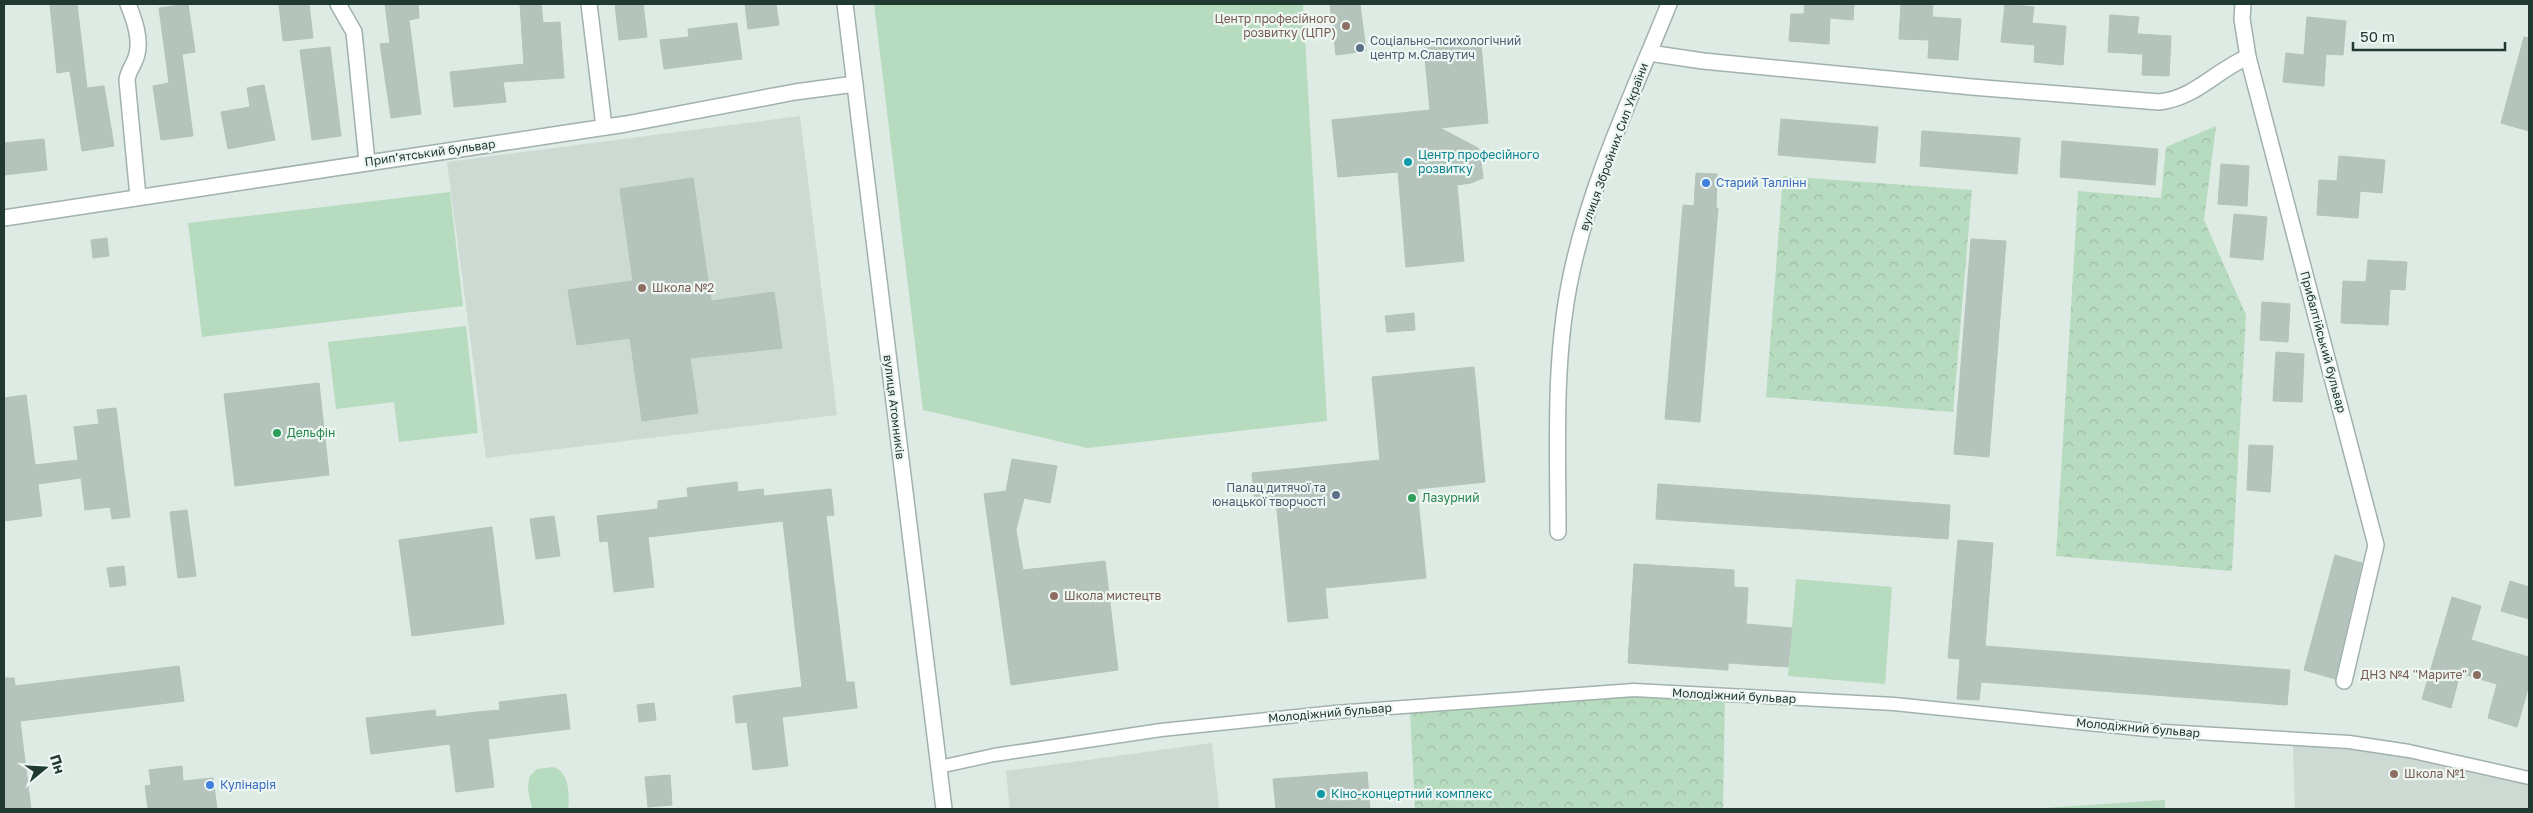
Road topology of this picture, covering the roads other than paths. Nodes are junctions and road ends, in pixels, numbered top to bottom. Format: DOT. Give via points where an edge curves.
graph roads {
  1 [pos="128,4"];
  2 [pos="338,4"];
  3 [pos="590,4"];
  4 [pos="845,4"];
  5 [pos="1669,4"];
  6 [pos="2243,4"];
  7 [pos="1649,53"];
  8 [pos="2248,57"];
  9 [pos="855,84"];
  10 [pos="604,127"];
  11 [pos="366,162"];
  12 [pos="138,197"];
  13 [pos="4,218"];
  14 [pos="1558,532"];
  15 [pos="2344,681"];
  16 [pos="939,767"];
  17 [pos="2529,778"];
  18 [pos="944,809"];
  1 -- 12 [label="street" via="138,39 137,55 127,80"];
  2 -- 11 [label="street" via="354,32"];
  3 -- 10 [label="street"];
  4 -- 9 [label="street, вулиця Атомників"];
  5 -- 7 [label="street, вулиця Збройних Сил України"];
  6 -- 8 [label="street, Прибалтійський бульвар"];
  7 -- 8 [label="street" via="1703,61 2150,102 2188,95"];
  7 -- 14 [label="street, вулиця Збройних Сил України" via="1597,187 1572,273 1558,376"];
  8 -- 15 [label="street, Прибалтійський бульвар" via="2376,545"];
  9 -- 10 [label="street, Припʼятський бульвар"];
  9 -- 16 [label="street, вулиця Атомників"];
  10 -- 11 [label="street, Припʼятський бульвар"];
  11 -- 12 [label="street, Припʼятський бульвар"];
  12 -- 13 [label="street, Припʼятський бульвар"];
  16 -- 17 [label="street, Молодіжний бульвар" via="994,755 1161,730 1345,711 1634,690 1908,705 2147,730 2349,742 2416,752"];
  16 -- 18 [label="street, вулиця Атомників"];
}
